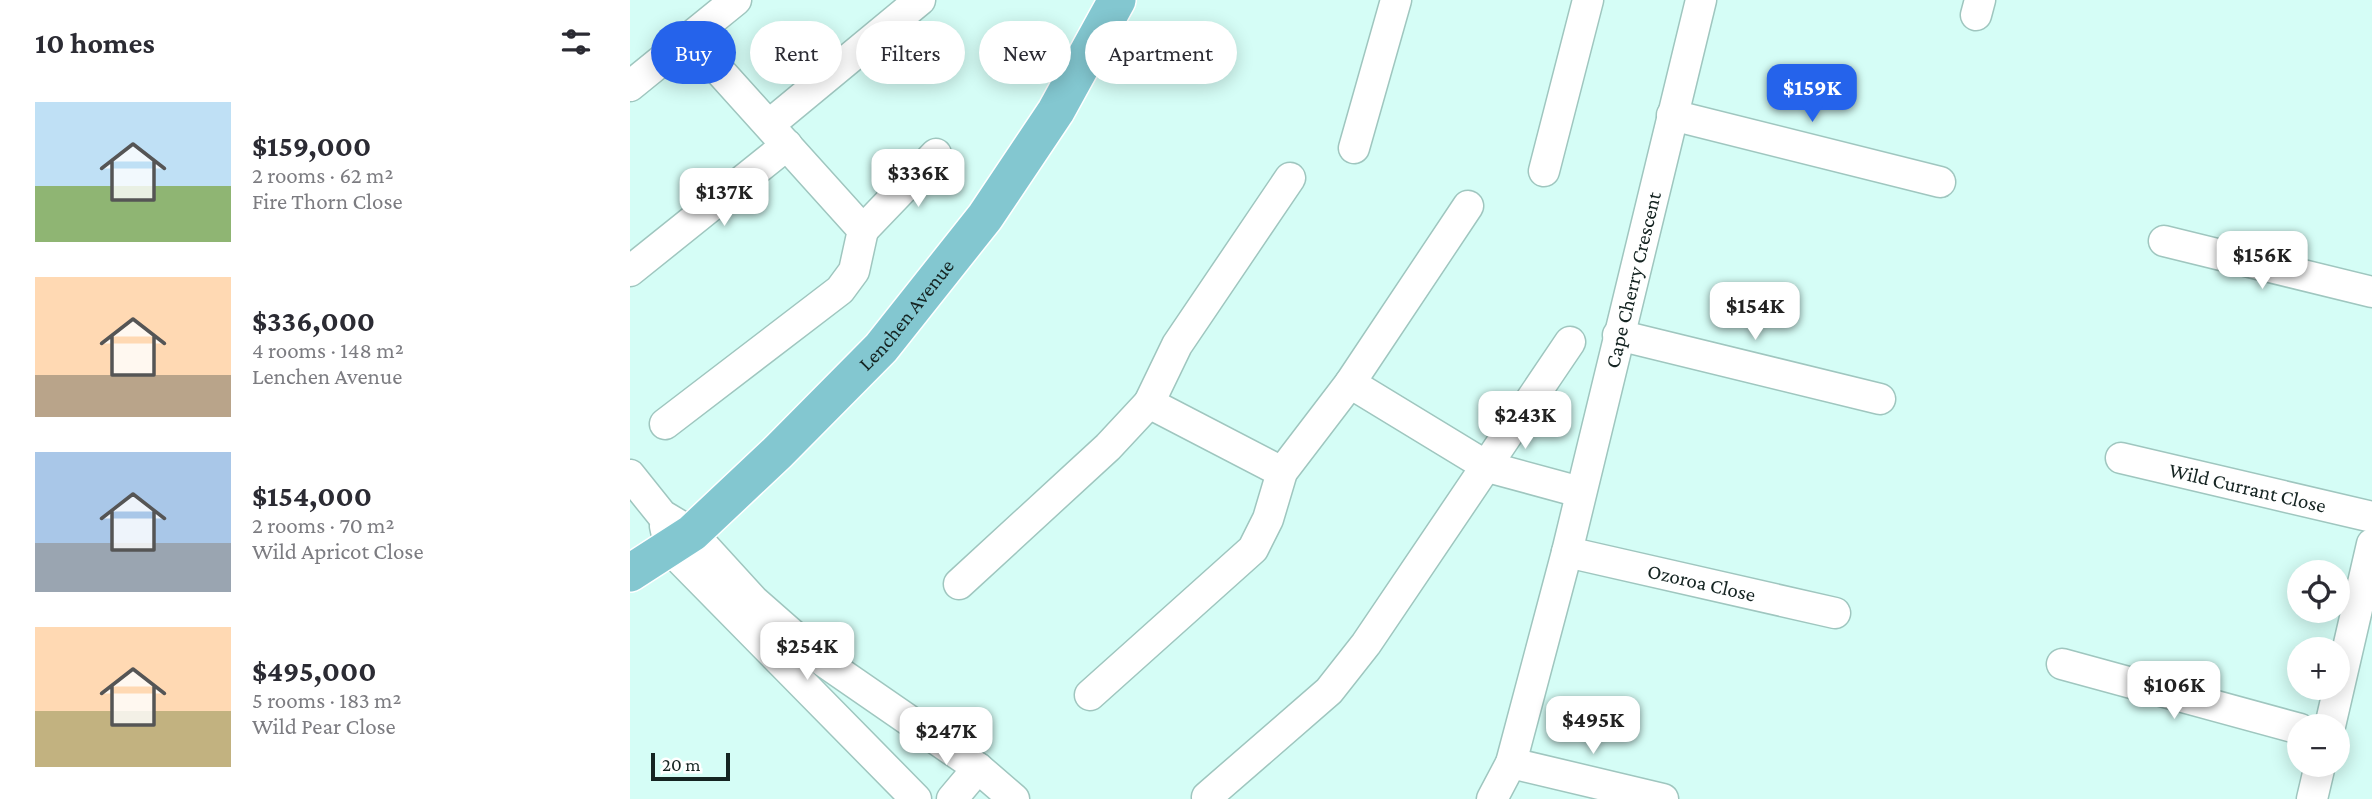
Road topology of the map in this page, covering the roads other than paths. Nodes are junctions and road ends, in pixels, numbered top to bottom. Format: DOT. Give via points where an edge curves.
graph roads {
  1 [pos="736,0"];
  2 [pos="920,0"];
  3 [pos="1117,0"];
  4 [pos="1396,0"];
  5 [pos="1588,0"];
  6 [pos="1701,0"];
  7 [pos="699,19"];
  8 [pos="630,86"];
  9 [pos="1672,115"];
  10 [pos="778,135"];
  11 [pos="1354,148"];
  12 [pos="936,154"];
  13 [pos="1544,171"];
  14 [pos="1290,178"];
  15 [pos="1940,182"];
  16 [pos="1468,206"];
  17 [pos="863,230"];
  18 [pos="2164,241"];
  19 [pos="630,271"];
  20 [pos="2372,292"];
  21 [pos="1618,335"];
  22 [pos="1570,342"];
  23 [pos="1350,383"];
  24 [pos="1880,399"];
  25 [pos="1149,403"];
  26 [pos="665,424"];
  27 [pos="2121,458"];
  28 [pos="1488,467"];
  29 [pos="1282,472"];
  30 [pos="630,475"];
  31 [pos="1580,492"];
  32 [pos="2372,517"];
  33 [pos="675,532"];
  34 [pos="2372,544"];
  35 [pos="1567,551"];
  36 [pos="630,573"];
  37 [pos="959,584"];
  38 [pos="1835,613"];
  39 [pos="2062,664"];
  40 [pos="1090,695"];
  41 [pos="2333,714"];
  42 [pos="2287,725"];
  43 [pos="1511,763"];
  44 [pos="978,768"];
  45 [pos="2317,777"];
  46 [pos="1207,797"];
  47 [pos="916,799"];
  48 [pos="952,799"];
  49 [pos="1014,799"];
  50 [pos="1492,799"];
  51 [pos="1663,799"];
  52 [pos="2312,799"];
  1 -- 7 [label="street"];
  2 -- 10 [label="street"];
  3 -- 33 [label="main road, Lenchen Avenue" via="1056,111 947,268 881,348 778,453"];
  4 -- 11 [label="street"];
  5 -- 13 [label="street"];
  6 -- 9 [label="street, Cape Cherry Crescent"];
  7 -- 8 [label="street"];
  7 -- 10 [label="street"];
  9 -- 15 [label="street"];
  9 -- 21 [label="street, Cape Cherry Crescent"];
  10 -- 17 [label="street"];
  10 -- 19 [label="street"];
  12 -- 17 [label="street"];
  14 -- 25 [label="street" via="1177,345"];
  16 -- 23 [label="street"];
  17 -- 26 [label="street" via="853,271 840,290"];
  18 -- 20 [label="street"];
  21 -- 24 [label="street"];
  21 -- 31 [label="street, Cape Cherry Crescent"];
  22 -- 28 [label="street"];
  23 -- 28 [label="street"];
  23 -- 29 [label="street"];
  25 -- 29 [label="street"];
  25 -- 37 [label="street" via="1108,447"];
  27 -- 32 [label="street, Wild Currant Close"];
  28 -- 31 [label="street"];
  28 -- 46 [label="street" via="1329,691"];
  29 -- 40 [label="street" via="1253,549"];
  30 -- 33 [label="street"];
  31 -- 35 [label="street, Cape Cherry Crescent"];
  33 -- 36 [label="main road, Lenchen Avenue"];
  33 -- 44 [label="street" via="820,659"];
  33 -- 47 [label="street"];
  34 -- 41 [label="street"];
  35 -- 38 [label="street, Ozoroa Close"];
  35 -- 43 [label="street, Cape Cherry Crescent"];
  39 -- 42 [label="street"];
  43 -- 50 [label="street, Cape Cherry Crescent"];
  43 -- 51 [label="street"];
  44 -- 48 [label="street"];
  44 -- 49 [label="street"];
  45 -- 52 [label="street"];
}
